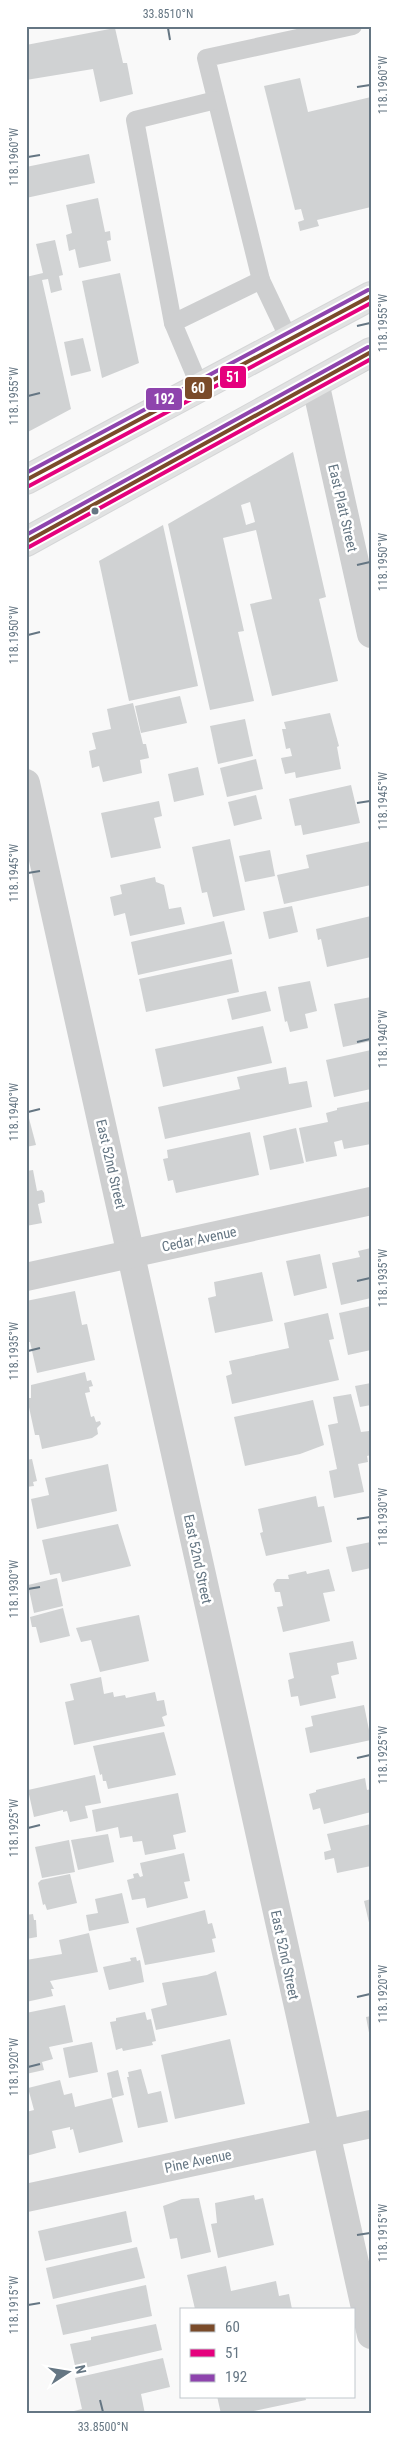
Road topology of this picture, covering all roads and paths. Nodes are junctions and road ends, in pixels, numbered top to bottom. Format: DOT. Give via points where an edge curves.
graph roads {
  1 [pos="353,26"];
  2 [pos="216,100"];
  3 [pos="261,280"];
  4 [pos="371,296"];
  5 [pos="173,322"];
  6 [pos="289,339"];
  7 [pos="371,352"];
  8 [pos="315,382"];
  9 [pos="200,387"];
  10 [pos="26,480"];
  11 [pos="26,542"];
  12 [pos="371,634"];
  13 [pos="26,783"];
  14 [pos="371,1201"];
  15 [pos="131,1254"];
  16 [pos="26,1276"];
  17 [pos="371,2124"];
  18 [pos="325,2133"];
  19 [pos="26,2198"];
  20 [pos="371,2335"];
  1 -- 2 [label="lane" via="206,58"];
  2 -- 3 [label="lane"];
  2 -- 5 [label="lane" via="135,120"];
  3 -- 5 [label="lane"];
  3 -- 6 [label="lane"];
  4 -- 6 [label="main road"];
  5 -- 9 [label="lane"];
  6 -- 9 [label="main road"];
  7 -- 8 [label="main road"];
  8 -- 11 [label="main road"];
  8 -- 12 [label="street, East Platt Street"];
  9 -- 10 [label="main road"];
  13 -- 15 [label="street, East 52nd Street"];
  14 -- 15 [label="street, Cedar Avenue"];
  15 -- 16 [label="street, Cedar Avenue"];
  15 -- 18 [label="street, East 52nd Street"];
  17 -- 18 [label="street, Pine Avenue"];
  18 -- 19 [label="street, Pine Avenue"];
  18 -- 20 [label="street, East 52nd Street"];
}
